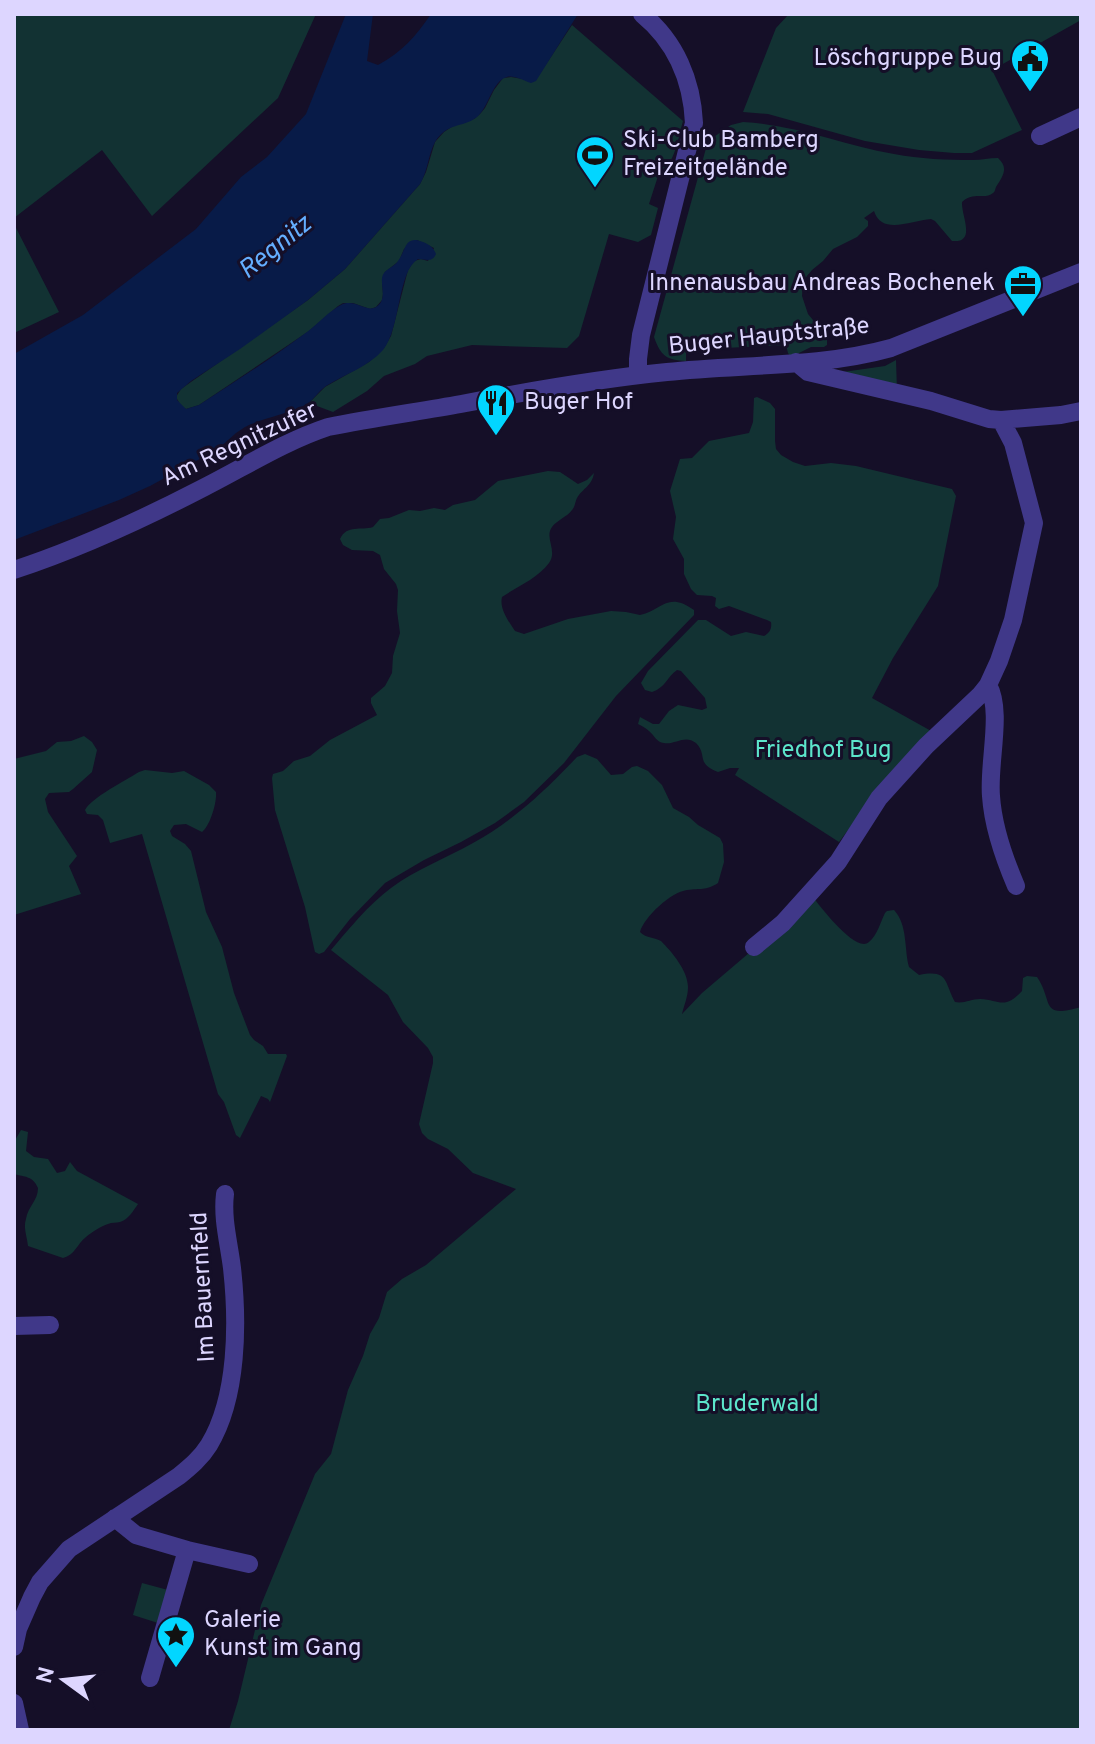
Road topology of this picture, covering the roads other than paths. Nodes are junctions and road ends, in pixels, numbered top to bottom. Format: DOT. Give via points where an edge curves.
graph roads {
  1 [pos="642,14"];
  2 [pos="1081,117"];
  3 [pos="1040,136"];
  4 [pos="1081,272"];
  5 [pos="796,362"];
  6 [pos="638,375"];
  7 [pos="1081,411"];
  8 [pos="1001,420"];
  9 [pos="14,570"];
  10 [pos="988,685"];
  11 [pos="1016,886"];
  12 [pos="754,947"];
  13 [pos="225,1194"];
  14 [pos="50,1325"];
  15 [pos="14,1326"];
  16 [pos="115,1518"];
  17 [pos="187,1550"];
  18 [pos="249,1564"];
  19 [pos="14,1647"];
  20 [pos="150,1678"];
  21 [pos="14,1703"];
  22 [pos="20,1730"];
  1 -- 6 [label="street" via="681,64 694,123 641,335"];
  2 -- 3 [label="street"];
  4 -- 5 [label="street, Buger Hauptstraße" via="891,348"];
  5 -- 6 [label="street, Buger Hauptstraße"];
  5 -- 8 [label="street" via="819,376"];
  6 -- 9 [label="street, Am Regnitzufer" via="328,427 122,527"];
  7 -- 8 [label="street"];
  8 -- 10 [label="street" via="1013,443 1034,523 1013,620"];
  10 -- 11 [label="street" via="995,706 990,770 995,826"];
  10 -- 12 [label="street" via="898,774 838,862"];
  13 -- 16 [label="street, Im Bauernfeld" via="234,1357 219,1423 195,1463"];
  14 -- 15 [label="street"];
  16 -- 17 [label="street" via="136,1535"];
  16 -- 19 [label="street, Im Bauernfeld" via="52,1567 32,1597"];
  17 -- 18 [label="street"];
  17 -- 20 [label="street"];
  21 -- 22 [label="street"];
}
